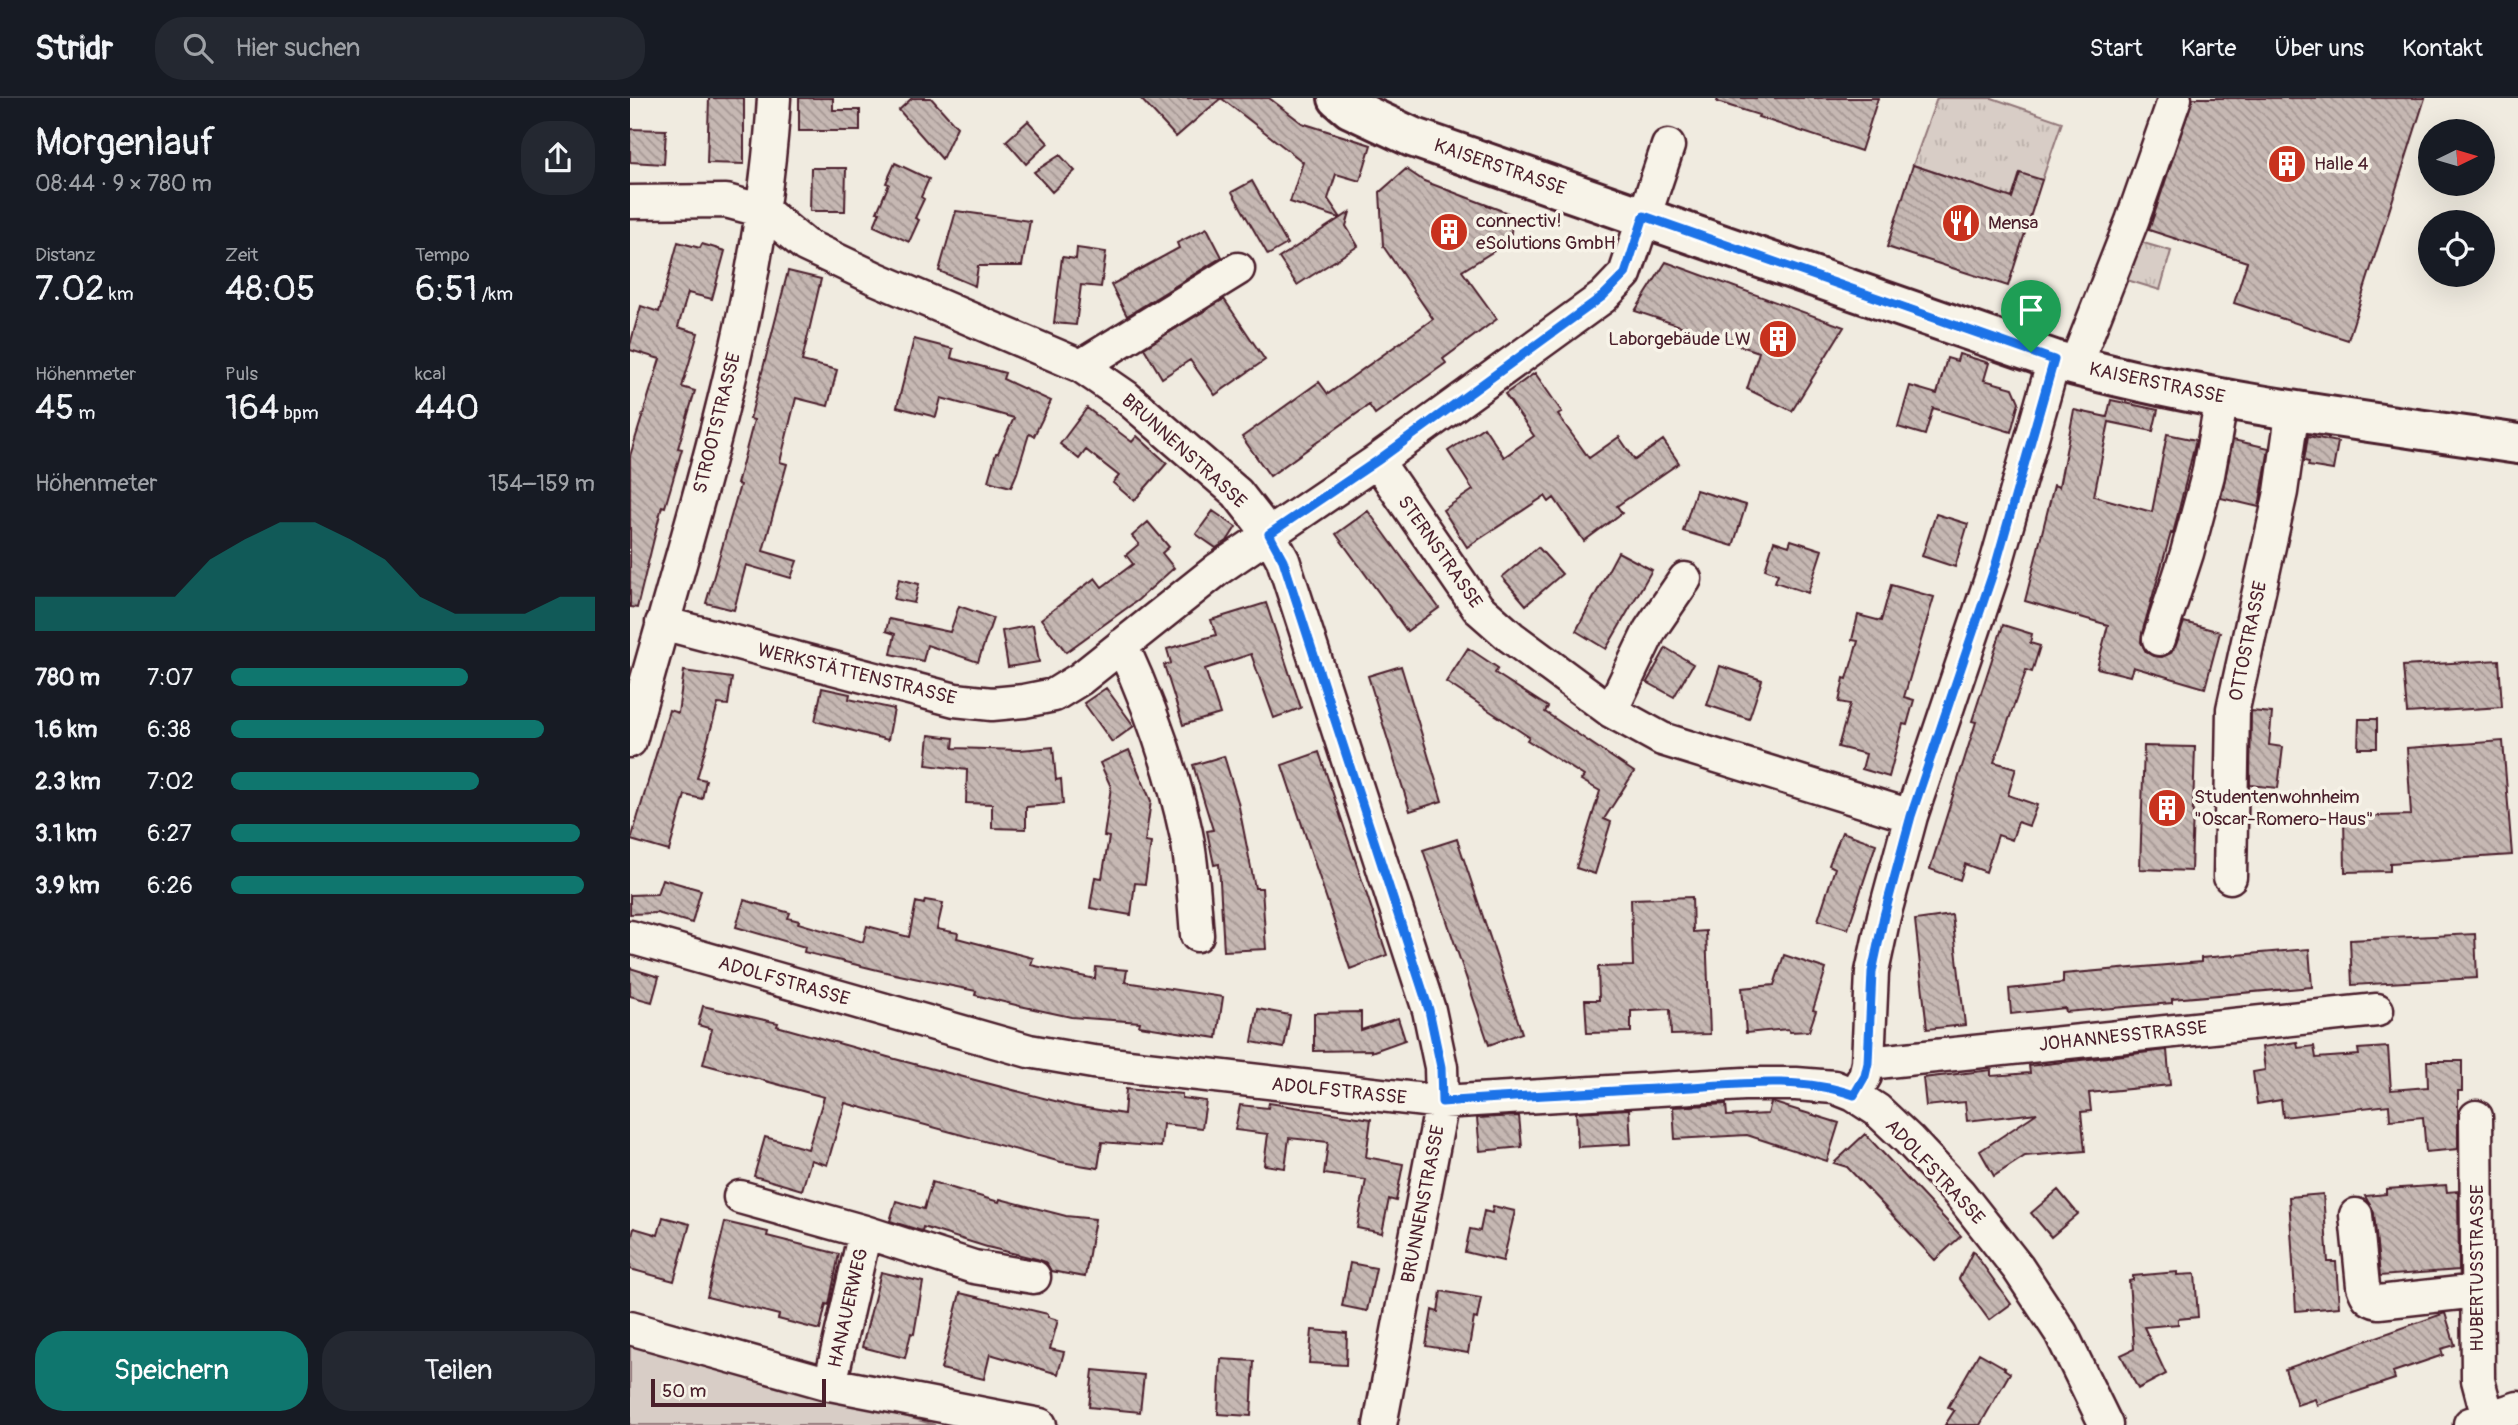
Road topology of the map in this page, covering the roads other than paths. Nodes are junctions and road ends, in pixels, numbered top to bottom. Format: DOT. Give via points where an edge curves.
graph roads {
  1 [pos="774,98"];
  2 [pos="1338,98"];
  3 [pos="2175,98"];
  4 [pos="1668,146"];
  5 [pos="630,202"];
  6 [pos="764,211"];
  7 [pos="1644,216"];
  8 [pos="1238,269"];
  9 [pos="2065,363"];
  10 [pos="1081,366"];
  11 [pos="2222,398"];
  12 [pos="2293,408"];
  13 [pos="2518,444"];
  14 [pos="1377,461"];
  15 [pos="1269,534"];
  16 [pos="1685,579"];
  17 [pos="662,623"];
  18 [pos="2159,639"];
  19 [pos="1122,645"];
  20 [pos="1612,711"];
  21 [pos="630,741"];
  22 [pos="1911,816"];
  23 [pos="2230,877"];
  24 [pos="1197,934"];
  25 [pos="630,937"];
  26 [pos="2377,1010"];
  27 [pos="1868,1063"];
  28 [pos="1854,1095"];
  29 [pos="1442,1102"];
  30 [pos="2476,1117"];
  31 [pos="740,1197"];
  32 [pos="2356,1215"];
  33 [pos="865,1232"];
  34 [pos="1034,1277"];
  35 [pos="2477,1291"];
  36 [pos="630,1328"];
  37 [pos="830,1384"];
  38 [pos="2518,1408"];
  39 [pos="2478,1422"];
  40 [pos="1040,1425"];
  41 [pos="1380,1425"];
  42 [pos="2106,1425"];
  1 -- 6 [label="street, STROOTSTRASSE"];
  2 -- 7 [label="main road, KAISERSTRASSE" via="1412,137"];
  3 -- 9 [label="street" via="2132,221"];
  4 -- 7 [label="street, WERKSTÄTTENSTRASSE"];
  5 -- 6 [label="street, BRUNNENSTRASSE" via="726,201"];
  6 -- 10 [label="street, BRUNNENSTRASSE" via="805,245"];
  6 -- 17 [label="street, STROOTSTRASSE" via="730,370"];
  7 -- 9 [label="main road, KAISERSTRASSE"];
  7 -- 14 [label="street, WERKSTÄTTENSTRASSE" via="1625,274 1603,296"];
  8 -- 10 [label="street"];
  9 -- 11 [label="main road, KAISERSTRASSE"];
  9 -- 22 [label="street"];
  10 -- 15 [label="street, BRUNNENSTRASSE" via="1126,397 1237,494"];
  11 -- 12 [label="main road, KAISERSTRASSE"];
  11 -- 18 [label="street" via="2208,474"];
  12 -- 13 [label="main road, KAISERSTRASSE"];
  12 -- 23 [label="street, OTTOSTRASSE" via="2281,492 2232,709"];
  14 -- 15 [label="street, WERKSTÄTTENSTRASSE"];
  14 -- 20 [label="street, STERNSTRASSE" via="1478,608 1511,638"];
  15 -- 19 [label="street, WERKSTÄTTENSTRASSE"];
  15 -- 29 [label="street, BRUNNENSTRASSE" via="1283,560 1429,1010 1441,1067"];
  16 -- 20 [label="street" via="1650,630"];
  17 -- 19 [label="street, WERKSTÄTTENSTRASSE" via="955,701 992,704 1054,695"];
  17 -- 21 [label="street, STROOTSTRASSE"];
  19 -- 24 [label="street" via="1168,765 1186,835"];
  20 -- 22 [label="street, STERNSTRASSE" via="1662,739"];
  22 -- 27 [label="street" via="1872,972"];
  25 -- 29 [label="street, ADOLFSTRASSE" via="1029,1051"];
  26 -- 27 [label="street, JOHANNESSTRASSE"];
  27 -- 28 [label="street"];
  28 -- 29 [label="street, ADOLFSTRASSE" via="1834,1087 1744,1084"];
  28 -- 42 [label="street, ADOLFSTRASSE" via="1909,1140 2018,1268 2061,1332"];
  29 -- 41 [label="street, BRUNNENSTRASSE"];
  30 -- 35 [label="street, HUBERTUSSTRASSE"];
  31 -- 33 [label="street, HANAUERWEG"];
  32 -- 35 [label="street" via="2363,1286 2371,1300"];
  33 -- 34 [label="street, HANAUERWEG" via="974,1267"];
  33 -- 37 [label="street, HANAUERWEG"];
  35 -- 39 [label="street, HUBERTUSSTRASSE"];
  36 -- 37 [label="street"];
  37 -- 40 [label="street"];
  38 -- 39 [label="street"];
}
